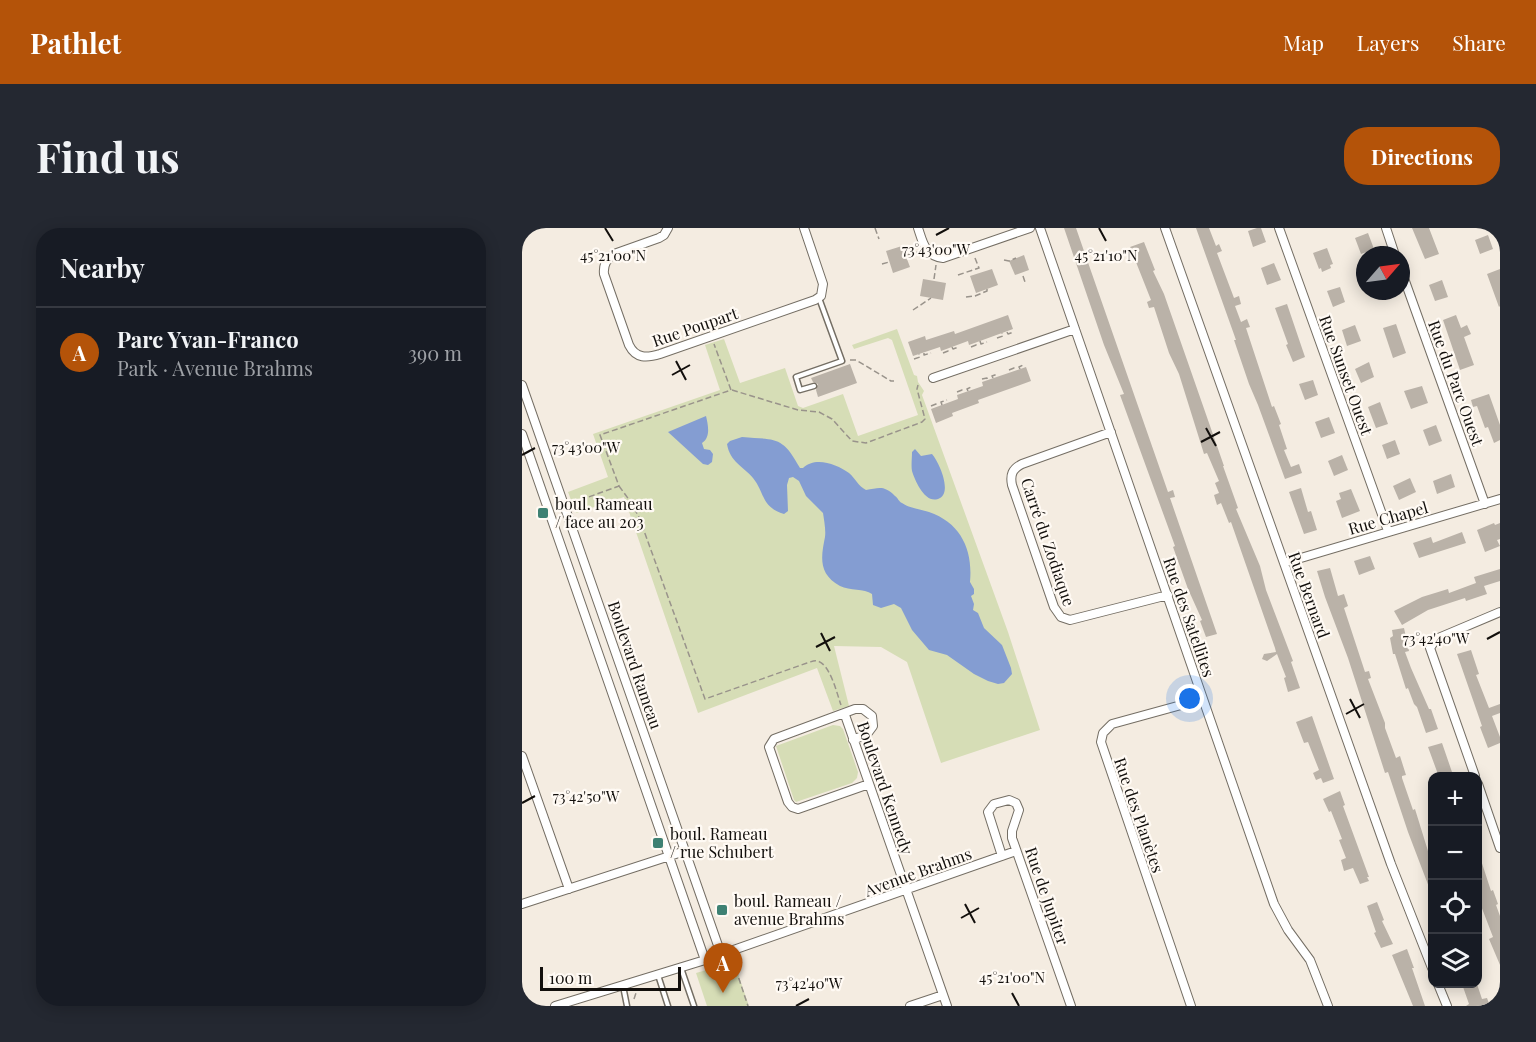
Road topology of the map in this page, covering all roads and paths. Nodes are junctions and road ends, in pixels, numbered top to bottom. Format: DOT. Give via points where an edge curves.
graph roads {
  1 [pos="668,228"];
  2 [pos="804,228"];
  3 [pos="875,228"];
  4 [pos="918,228"];
  5 [pos="1030,228"];
  6 [pos="1040,228"];
  7 [pos="1166,228"];
  8 [pos="1279,228"];
  9 [pos="1386,228"];
  10 [pos="879,239"];
  11 [pos="1392,246"];
  12 [pos="972,248"];
  13 [pos="926,249"];
  14 [pos="908,255"];
  15 [pos="938,257"];
  16 [pos="1016,258"];
  17 [pos="1004,260"];
  18 [pos="889,262"];
  19 [pos="882,264"];
  20 [pos="958,275"];
  21 [pos="1023,276"];
  22 [pos="934,279"];
  23 [pos="1027,281"];
  24 [pos="987,289"];
  25 [pos="1410,295"];
  26 [pos="821,296"];
  27 [pos="966,297"];
  28 [pos="931,298"];
  29 [pos="913,310"];
  30 [pos="1075,329"];
  31 [pos="1007,332"];
  32 [pos="1014,332"];
  33 [pos="1002,333"];
  34 [pos="998,338"];
  35 [pos="980,341"];
  36 [pos="987,342"];
  37 [pos="714,343"];
  38 [pos="975,343"];
  39 [pos="952,347"];
  40 [pos="959,347"];
  41 [pos="971,347"];
  42 [pos="947,348"];
  43 [pos="924,353"];
  44 [pos="931,353"];
  45 [pos="943,353"];
  46 [pos="919,354"];
  47 [pos="914,359"];
  48 [pos="842,360"];
  49 [pos="1025,364"];
  50 [pos="1020,369"];
  51 [pos="1009,370"];
  52 [pos="1015,371"];
  53 [pos="998,374"];
  54 [pos="933,378"];
  55 [pos="993,378"];
  56 [pos="982,379"];
  57 [pos="988,380"];
  58 [pos="894,381"];
  59 [pos="522,384"];
  60 [pos="918,385"];
  61 [pos="814,386"];
  62 [pos="973,386"];
  63 [pos="731,390"];
  64 [pos="968,391"];
  65 [pos="957,392"];
  66 [pos="963,393"];
  67 [pos="947,400"];
  68 [pos="942,405"];
  69 [pos="931,406"];
  70 [pos="937,406"];
  71 [pos="1111,432"];
  72 [pos="522,434"];
  73 [pos="619,486"];
  74 [pos="1500,499"];
  75 [pos="1485,504"];
  76 [pos="568,505"];
  77 [pos="549,511"];
  78 [pos="1388,531"];
  79 [pos="1284,562"];
  80 [pos="1168,595"];
  81 [pos="1500,612"];
  82 [pos="618,657"];
  83 [pos="602,662"];
  84 [pos="1203,699"];
  85 [pos="843,712"];
  86 [pos="854,740"];
  87 [pos="522,756"];
  88 [pos="1473,772"];
  89 [pos="869,784"];
  90 [pos="1482,796"];
  91 [pos="1500,848"];
  92 [pos="686,851"];
  93 [pos="1017,851"];
  94 [pos="670,856"];
  95 [pos="1002,856"];
  96 [pos="569,889"];
  97 [pos="906,891"];
  98 [pos="522,904"];
  99 [pos="721,954"];
  100 [pos="1428,958"];
  101 [pos="705,960"];
  102 [pos="733,961"];
  103 [pos="681,968"];
  104 [pos="658,975"];
  105 [pos="623,985"];
  106 [pos="1440,988"];
  107 [pos="637,990"];
  108 [pos="943,995"];
  109 [pos="634,1005"];
  110 [pos="555,1006"];
  111 [pos="627,1006"];
  112 [pos="668,1006"];
  113 [pos="694,1006"];
  114 [pos="748,1006"];
  115 [pos="910,1006"];
  116 [pos="947,1006"];
  117 [pos="1071,1006"];
  118 [pos="1191,1006"];
  119 [pos="1328,1006"];
  120 [pos="1447,1006"];
  1 -- 26 [label="street, Rue Poupart" via="659,238 614,254 604,265 627,341 639,356 653,356"];
  2 -- 26 [label="street" via="822,279"];
  3 -- 10 [label="path"];
  4 -- 13 [label="street"];
  5 -- 12 [label="street"];
  6 -- 30 [label="street, Rue des Satellites"];
  7 -- 79 [label="street, Rue Bernard"];
  8 -- 78 [label="street, Rue Sunset Ouest"];
  9 -- 11 [label="street"];
  12 -- 15 [label="street"];
  12 -- 20 [label="path" via="979,268"];
  13 -- 14 [label="path"];
  13 -- 15 [label="street"];
  15 -- 22 [label="path"];
  16 -- 17 [label="path"];
  18 -- 19 [label="path"];
  21 -- 23 [label="path"];
  24 -- 27 [label="path"];
  25 -- 75 [label="street, Rue du Parc Ouest"];
  26 -- 48 [label="lane"];
  28 -- 29 [label="path"];
  30 -- 54 [label="street"];
  30 -- 71 [label="street, Rue des Satellites"];
  31 -- 32 [label="path"];
  33 -- 34 [label="path"];
  35 -- 36 [label="path"];
  37 -- 63 [label="path"];
  38 -- 41 [label="path"];
  39 -- 40 [label="path"];
  42 -- 45 [label="path"];
  43 -- 44 [label="path"];
  46 -- 47 [label="path"];
  48 -- 58 [label="path" via="856,360"];
  48 -- 61 [label="lane" via="796,377 800,390"];
  49 -- 50 [label="path"];
  51 -- 52 [label="path"];
  53 -- 55 [label="path"];
  56 -- 57 [label="path"];
  59 -- 76 [label="street, Boulevard Rameau"];
  60 -- 63 [label="path" via="926,419 866,442 852,441 832,419 819,412 798,410"];
  62 -- 64 [label="path"];
  63 -- 73 [label="path" via="600,435"];
  65 -- 66 [label="path"];
  67 -- 68 [label="path"];
  69 -- 70 [label="path"];
  71 -- 80 [label="street, Rue des Satellites"];
  71 -- 80 [label="street, Carré du Zodiaque" via="1022,464 1011,474 1050,596 1057,613 1070,620"];
  72 -- 77 [label="street, Boulevard Rameau"];
  73 -- 76 [label="path"];
  73 -- 85 [label="path" via="639,517 705,699 818,661 830,674"];
  74 -- 75 [label="street, Rue Chapel"];
  75 -- 78 [label="street, Rue Chapel"];
  76 -- 77 [label="street"];
  76 -- 82 [label="street, Boulevard Rameau"];
  77 -- 83 [label="street, Boulevard Rameau"];
  78 -- 79 [label="street, Rue Chapel"];
  79 -- 100 [label="street, Rue Bernard"];
  80 -- 84 [label="street, Rue des Satellites"];
  81 -- 88 [label="street" via="1431,645"];
  82 -- 83 [label="street"];
  82 -- 92 [label="street, Boulevard Rameau"];
  83 -- 94 [label="street, Boulevard Rameau"];
  84 -- 118 [label="street, Rue des Planètes" via="1112,724 1101,742"];
  84 -- 119 [label="street, Rue des Satellites" via="1276,909 1310,960"];
  85 -- 86 [label="street, Boulevard Kennedy"];
  85 -- 86 [label="street" via="867,710 872,716 870,730"];
  85 -- 89 [label="street" via="774,739 769,750 788,802 794,808"];
  86 -- 89 [label="street, Boulevard Kennedy"];
  87 -- 96 [label="street"];
  89 -- 97 [label="street, Boulevard Kennedy"];
  90 -- 91 [label="street"];
  92 -- 94 [label="street"];
  92 -- 99 [label="street, Boulevard Rameau"];
  93 -- 95 [label="street, Avenue Brahms"];
  93 -- 95 [label="street, Rue de Jupiter" via="1012,834 1019,810 1013,801 1005,800 994,804 988,812"];
  93 -- 117 [label="street, Rue de Jupiter"];
  94 -- 96 [label="street"];
  94 -- 101 [label="street, Boulevard Rameau"];
  95 -- 97 [label="street, Avenue Brahms"];
  96 -- 98 [label="street"];
  97 -- 99 [label="street, Avenue Brahms"];
  97 -- 108 [label="street, Boulevard Kennedy"];
  99 -- 101 [label="street, Avenue Brahms"];
  101 -- 103 [label="street, Avenue Brahms"];
  102 -- 114 [label="path"];
  103 -- 104 [label="street, Avenue Brahms"];
  103 -- 113 [label="lane"];
  104 -- 105 [label="street, Avenue Brahms"];
  104 -- 112 [label="lane"];
  105 -- 110 [label="street, Avenue Brahms"];
  105 -- 111 [label="lane"];
  106 -- 120 [label="street"];
  107 -- 109 [label="path"];
  108 -- 115 [label="street"];
  108 -- 116 [label="street, Boulevard Kennedy"];
}
